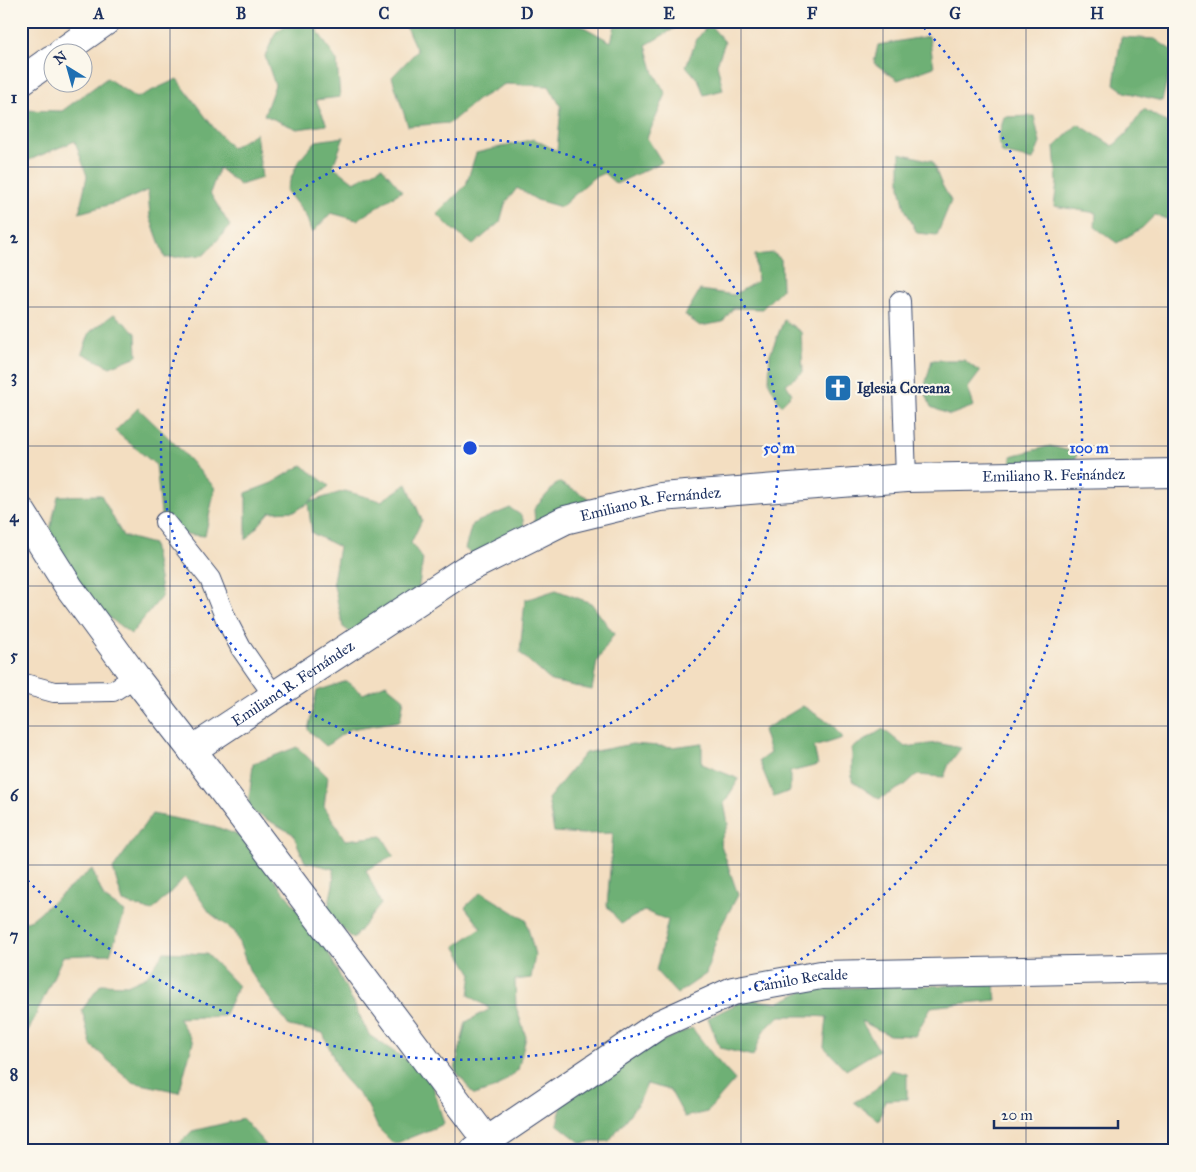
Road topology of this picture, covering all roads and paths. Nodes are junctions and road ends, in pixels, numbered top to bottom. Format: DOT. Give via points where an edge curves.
graph roads {
  1 [pos="106,21"];
  2 [pos="76,42"];
  3 [pos="42,66"];
  4 [pos="21,81"];
  5 [pos="900,301"];
  6 [pos="1175,473"];
  7 [pos="906,478"];
  8 [pos="21,511"];
  9 [pos="165,522"];
  10 [pos="135,677"];
  11 [pos="21,683"];
  12 [pos="274,696"];
  13 [pos="192,750"];
  14 [pos="1175,968"];
  15 [pos="480,1146"];
  1 -- 2 [label="street"];
  3 -- 4 [label="street"];
  5 -- 7 [label="lane"];
  6 -- 7 [label="street, Emiliano R. Fernández"];
  7 -- 12 [label="street, Emiliano R. Fernández" via="660,497 566,520 465,570"];
  8 -- 10 [label="street" via="69,587"];
  9 -- 12 [label="lane" via="210,579 241,648"];
  10 -- 11 [label="lane" via="113,691 54,692"];
  10 -- 13 [label="street"];
  12 -- 13 [label="street, Emiliano R. Fernández"];
  13 -- 15 [label="street"];
  14 -- 15 [label="street, Camilo Recalde" via="821,975 733,991 660,1024"];
}
